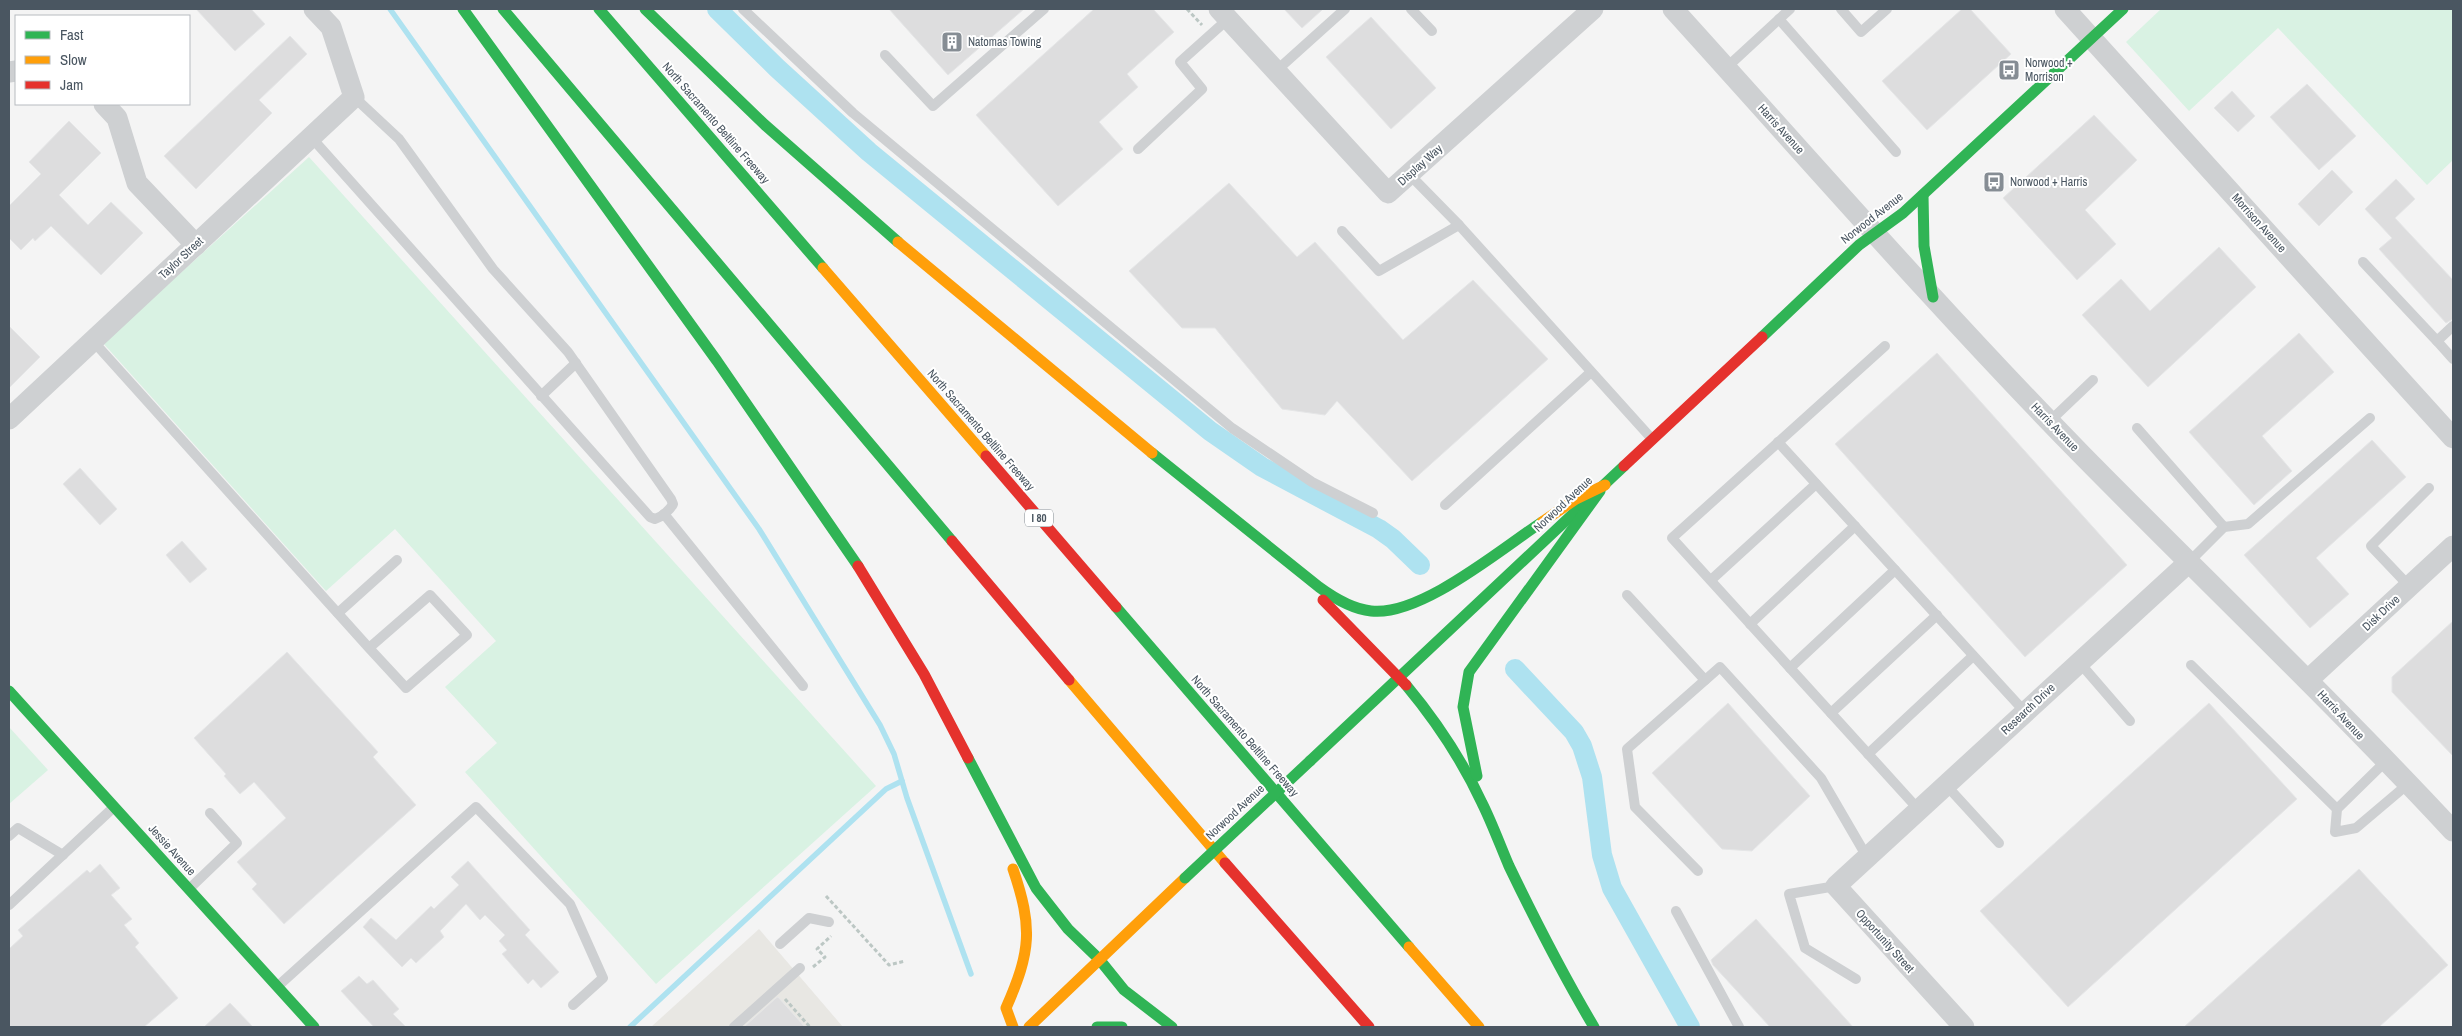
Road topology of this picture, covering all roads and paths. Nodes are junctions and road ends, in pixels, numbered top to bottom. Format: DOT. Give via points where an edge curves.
graph roads {
  1 [pos="314,9"];
  2 [pos="463,9"];
  3 [pos="503,9"];
  4 [pos="599,9"];
  5 [pos="645,9"];
  6 [pos="743,9"];
  7 [pos="1044,9"];
  8 [pos="1187,9"];
  9 [pos="1345,9"];
  10 [pos="1411,9"];
  11 [pos="1593,9"];
  12 [pos="1673,9"];
  13 [pos="1790,9"];
  14 [pos="1840,9"];
  15 [pos="1887,9"];
  16 [pos="2065,9"];
  17 [pos="2122,9"];
  18 [pos="1223,14"];
  19 [pos="1779,19"];
  20 [pos="1207,31"];
  21 [pos="1432,31"];
  22 [pos="2091,38"];
  23 [pos="885,55"];
  24 [pos="1726,68"];
  25 [pos="1276,71"];
  26 [pos="354,98"];
  27 [pos="105,105"];
  28 [pos="311,137"];
  29 [pos="1138,149"];
  30 [pos="1896,152"];
  31 [pos="1409,174"];
  32 [pos="1923,195"];
  33 [pos="1459,225"];
  34 [pos="1342,230"];
  35 [pos="1876,234"];
  36 [pos="196,245"];
  37 [pos="2363,262"];
  38 [pos="1933,297"];
  39 [pos="2453,326"];
  40 [pos="93,341"];
  41 [pos="2437,342"];
  42 [pos="1886,346"];
  43 [pos="2453,359"];
  44 [pos="576,363"];
  45 [pos="1592,372"];
  46 [pos="2093,380"];
  47 [pos="541,396"];
  48 [pos="2370,418"];
  49 [pos="9,419"];
  50 [pos="2050,421"];
  51 [pos="2137,428"];
  52 [pos="2453,438"];
  53 [pos="1653,439"];
  54 [pos="1778,442"];
  55 [pos="1816,484"];
  56 [pos="1605,485"];
  57 [pos="2429,488"];
  58 [pos="1445,505"];
  59 [pos="1373,513"];
  60 [pos="664,514"];
  61 [pos="1854,526"];
  62 [pos="2224,527"];
  63 [pos="1258,540"];
  64 [pos="2453,548"];
  65 [pos="397,560"];
  66 [pos="2189,562"];
  67 [pos="1895,570"];
  68 [pos="1711,580"];
  69 [pos="2409,586"];
  70 [pos="1627,595"];
  71 [pos="338,613"];
  72 [pos="1936,615"];
  73 [pos="1750,624"];
  74 [pos="369,648"];
  75 [pos="1974,656"];
  76 [pos="2079,662"];
  77 [pos="2191,665"];
  78 [pos="1790,668"];
  79 [pos="1398,676"];
  80 [pos="1705,680"];
  81 [pos="2308,680"];
  82 [pos="803,686"];
  83 [pos="9,691"];
  84 [pos="2025,712"];
  85 [pos="1831,713"];
  86 [pos="2130,721"];
  87 [pos="1868,754"];
  88 [pos="2385,762"];
  89 [pos="982,783"];
  90 [pos="2408,784"];
  91 [pos="1946,785"];
  92 [pos="1482,802"];
  93 [pos="114,807"];
  94 [pos="2337,809"];
  95 [pos="1919,810"];
  96 [pos="210,812"];
  97 [pos="2452,827"];
  98 [pos="9,836"];
  99 [pos="1999,843"];
  100 [pos="63,855"];
  101 [pos="1867,857"];
  102 [pos="1698,871"];
  103 [pos="1836,886"];
  104 [pos="189,889"];
  105 [pos="826,896"];
  106 [pos="9,905"];
  107 [pos="1676,911"];
  108 [pos="829,922"];
  109 [pos="780,944"];
  110 [pos="1099,959"];
  111 [pos="905,961"];
  112 [pos="800,968"];
  113 [pos="1856,979"];
  114 [pos="278,987"];
  115 [pos="573,1005"];
  116 [pos="302,1023"];
  117 [pos="734,1027"];
  118 [pos="1013,1027"];
  119 [pos="1029,1027"];
  120 [pos="1097,1027"];
  121 [pos="1122,1027"];
  122 [pos="1172,1027"];
  123 [pos="1369,1027"];
  124 [pos="1479,1027"];
  125 [pos="1594,1027"];
  126 [pos="1739,1027"];
  127 [pos="1964,1027"];
  1 -- 26 [label="street" via="331,27"];
  2 -- 89 [label="main road" via="711,352 860,568 924,674"];
  3 -- 123 [label="main road" via="1196,831"];
  4 -- 124 [label="main road, North Sacramento Beltline Freeway / I 80"];
  5 -- 63 [label="main road" via="771,132 878,226"];
  6 -- 59 [label="lane" via="853,113 1232,428 1312,482"];
  7 -- 23 [label="lane" via="933,106"];
  8 -- 20 [label="path"];
  9 -- 25 [label="lane"];
  10 -- 21 [label="lane"];
  11 -- 31 [label="street, Display Way"];
  12 -- 24 [label="street, Harris Avenue"];
  13 -- 19 [label="lane"];
  14 -- 15 [label="lane" via="1861,32"];
  16 -- 22 [label="street, Morrison Avenue"];
  17 -- 22 [label="main road, Norwood Avenue"];
  18 -- 25 [label="street, Display Way"];
  18 -- 29 [label="lane" via="1180,62 1202,89"];
  19 -- 24 [label="lane"];
  19 -- 30 [label="lane"];
  22 -- 32 [label="main road, Norwood Avenue"];
  22 -- 52 [label="street, Morrison Avenue"];
  24 -- 35 [label="street, Harris Avenue"];
  25 -- 31 [label="street, Display Way" via="1388,193"];
  26 -- 28 [label="street, Taylor Street"];
  26 -- 44 [label="lane" via="400,139 493,269"];
  27 -- 36 [label="street" via="117,118 137,183"];
  28 -- 36 [label="street, Taylor Street"];
  28 -- 47 [label="lane"];
  31 -- 33 [label="lane"];
  32 -- 35 [label="main road, Norwood Avenue"];
  32 -- 38 [label="main road" via="1924,264"];
  33 -- 34 [label="lane" via="1379,271"];
  33 -- 45 [label="lane"];
  35 -- 38 [label="street, Harris Avenue"];
  35 -- 53 [label="main road, Norwood Avenue" via="1859,244"];
  36 -- 40 [label="street, Taylor Street"];
  37 -- 41 [label="lane"];
  38 -- 50 [label="street, Harris Avenue"];
  39 -- 41 [label="lane"];
  40 -- 49 [label="street, Taylor Street"];
  40 -- 71 [label="lane"];
  41 -- 43 [label="lane"];
  42 -- 54 [label="lane"];
  44 -- 47 [label="lane"];
  44 -- 60 [label="lane" via="671,499 673,504"];
  45 -- 53 [label="lane"];
  45 -- 58 [label="lane"];
  46 -- 50 [label="lane"];
  47 -- 60 [label="lane" via="650,517 655,520"];
  48 -- 62 [label="lane" via="2248,524"];
  50 -- 66 [label="street, Harris Avenue"];
  51 -- 62 [label="lane"];
  53 -- 56 [label="main road, Norwood Avenue"];
  54 -- 55 [label="lane"];
  54 -- 68 [label="lane" via="1672,538"];
  55 -- 61 [label="lane"];
  55 -- 68 [label="lane"];
  56 -- 63 [label="main road" via="1576,499 1429,598 1390,612 1354,608 1336,599"];
  56 -- 79 [label="main road, Norwood Avenue"];
  56 -- 92 [label="main road" via="1469,672 1463,707"];
  57 -- 69 [label="lane" via="2370,546"];
  60 -- 82 [label="lane"];
  61 -- 67 [label="lane"];
  61 -- 73 [label="lane"];
  62 -- 66 [label="lane"];
  63 -- 79 [label="main road"];
  64 -- 69 [label="street, Disk Drive"];
  65 -- 71 [label="lane"];
  66 -- 76 [label="street, Research Drive"];
  66 -- 81 [label="street, Harris Avenue"];
  67 -- 72 [label="lane"];
  67 -- 78 [label="lane"];
  68 -- 73 [label="lane"];
  69 -- 81 [label="street, Disk Drive"];
  70 -- 80 [label="lane"];
  71 -- 74 [label="lane"];
  72 -- 75 [label="lane"];
  72 -- 85 [label="lane"];
  73 -- 78 [label="lane"];
  74 -- 74 [label="lane" via="430,595 467,635 406,688"];
  75 -- 84 [label="lane"];
  75 -- 87 [label="lane"];
  76 -- 84 [label="street, Research Drive"];
  76 -- 86 [label="lane"];
  77 -- 94 [label="lane"];
  78 -- 85 [label="lane"];
  79 -- 92 [label="main road" via="1446,738"];
  79 -- 110 [label="main road, Norwood Avenue, bridge"];
  80 -- 101 [label="lane" via="1720,666 1821,778"];
  80 -- 102 [label="lane" via="1627,749 1635,807"];
  81 -- 88 [label="street, Harris Avenue"];
  83 -- 93 [label="main road, Jessie Avenue"];
  84 -- 91 [label="street, Research Drive"];
  85 -- 87 [label="lane"];
  87 -- 95 [label="lane"];
  88 -- 90 [label="street, Harris Avenue"];
  88 -- 94 [label="lane"];
  89 -- 110 [label="main road" via="1036,888 1068,930"];
  89 -- 118 [label="main road" via="1026,908 1030,940 1022,971 1006,1008"];
  90 -- 94 [label="lane" via="2356,828 2335,832"];
  90 -- 97 [label="street, Harris Avenue"];
  91 -- 95 [label="street, Research Drive"];
  91 -- 99 [label="lane"];
  92 -- 125 [label="main road" via="1509,865 1569,985"];
  93 -- 100 [label="lane"];
  93 -- 104 [label="main road, Jessie Avenue"];
  95 -- 101 [label="street, Research Drive"];
  96 -- 104 [label="lane" via="237,843"];
  98 -- 100 [label="lane" via="18,828"];
  100 -- 106 [label="lane"];
  101 -- 103 [label="street"];
  103 -- 113 [label="lane" via="1789,894 1805,948"];
  103 -- 127 [label="street, Opportunity Street"];
  104 -- 114 [label="main road, Jessie Avenue"];
  105 -- 111 [label="path" via="889,965"];
  107 -- 126 [label="lane"];
  108 -- 109 [label="lane" via="810,918"];
  110 -- 119 [label="main road, Norwood Avenue"];
  110 -- 122 [label="main road" via="1124,990"];
  112 -- 117 [label="lane"];
  114 -- 115 [label="lane" via="476,807 570,904 602,978"];
  114 -- 116 [label="main road, Jessie Avenue"];
  120 -- 121 [label="main road"];
}
